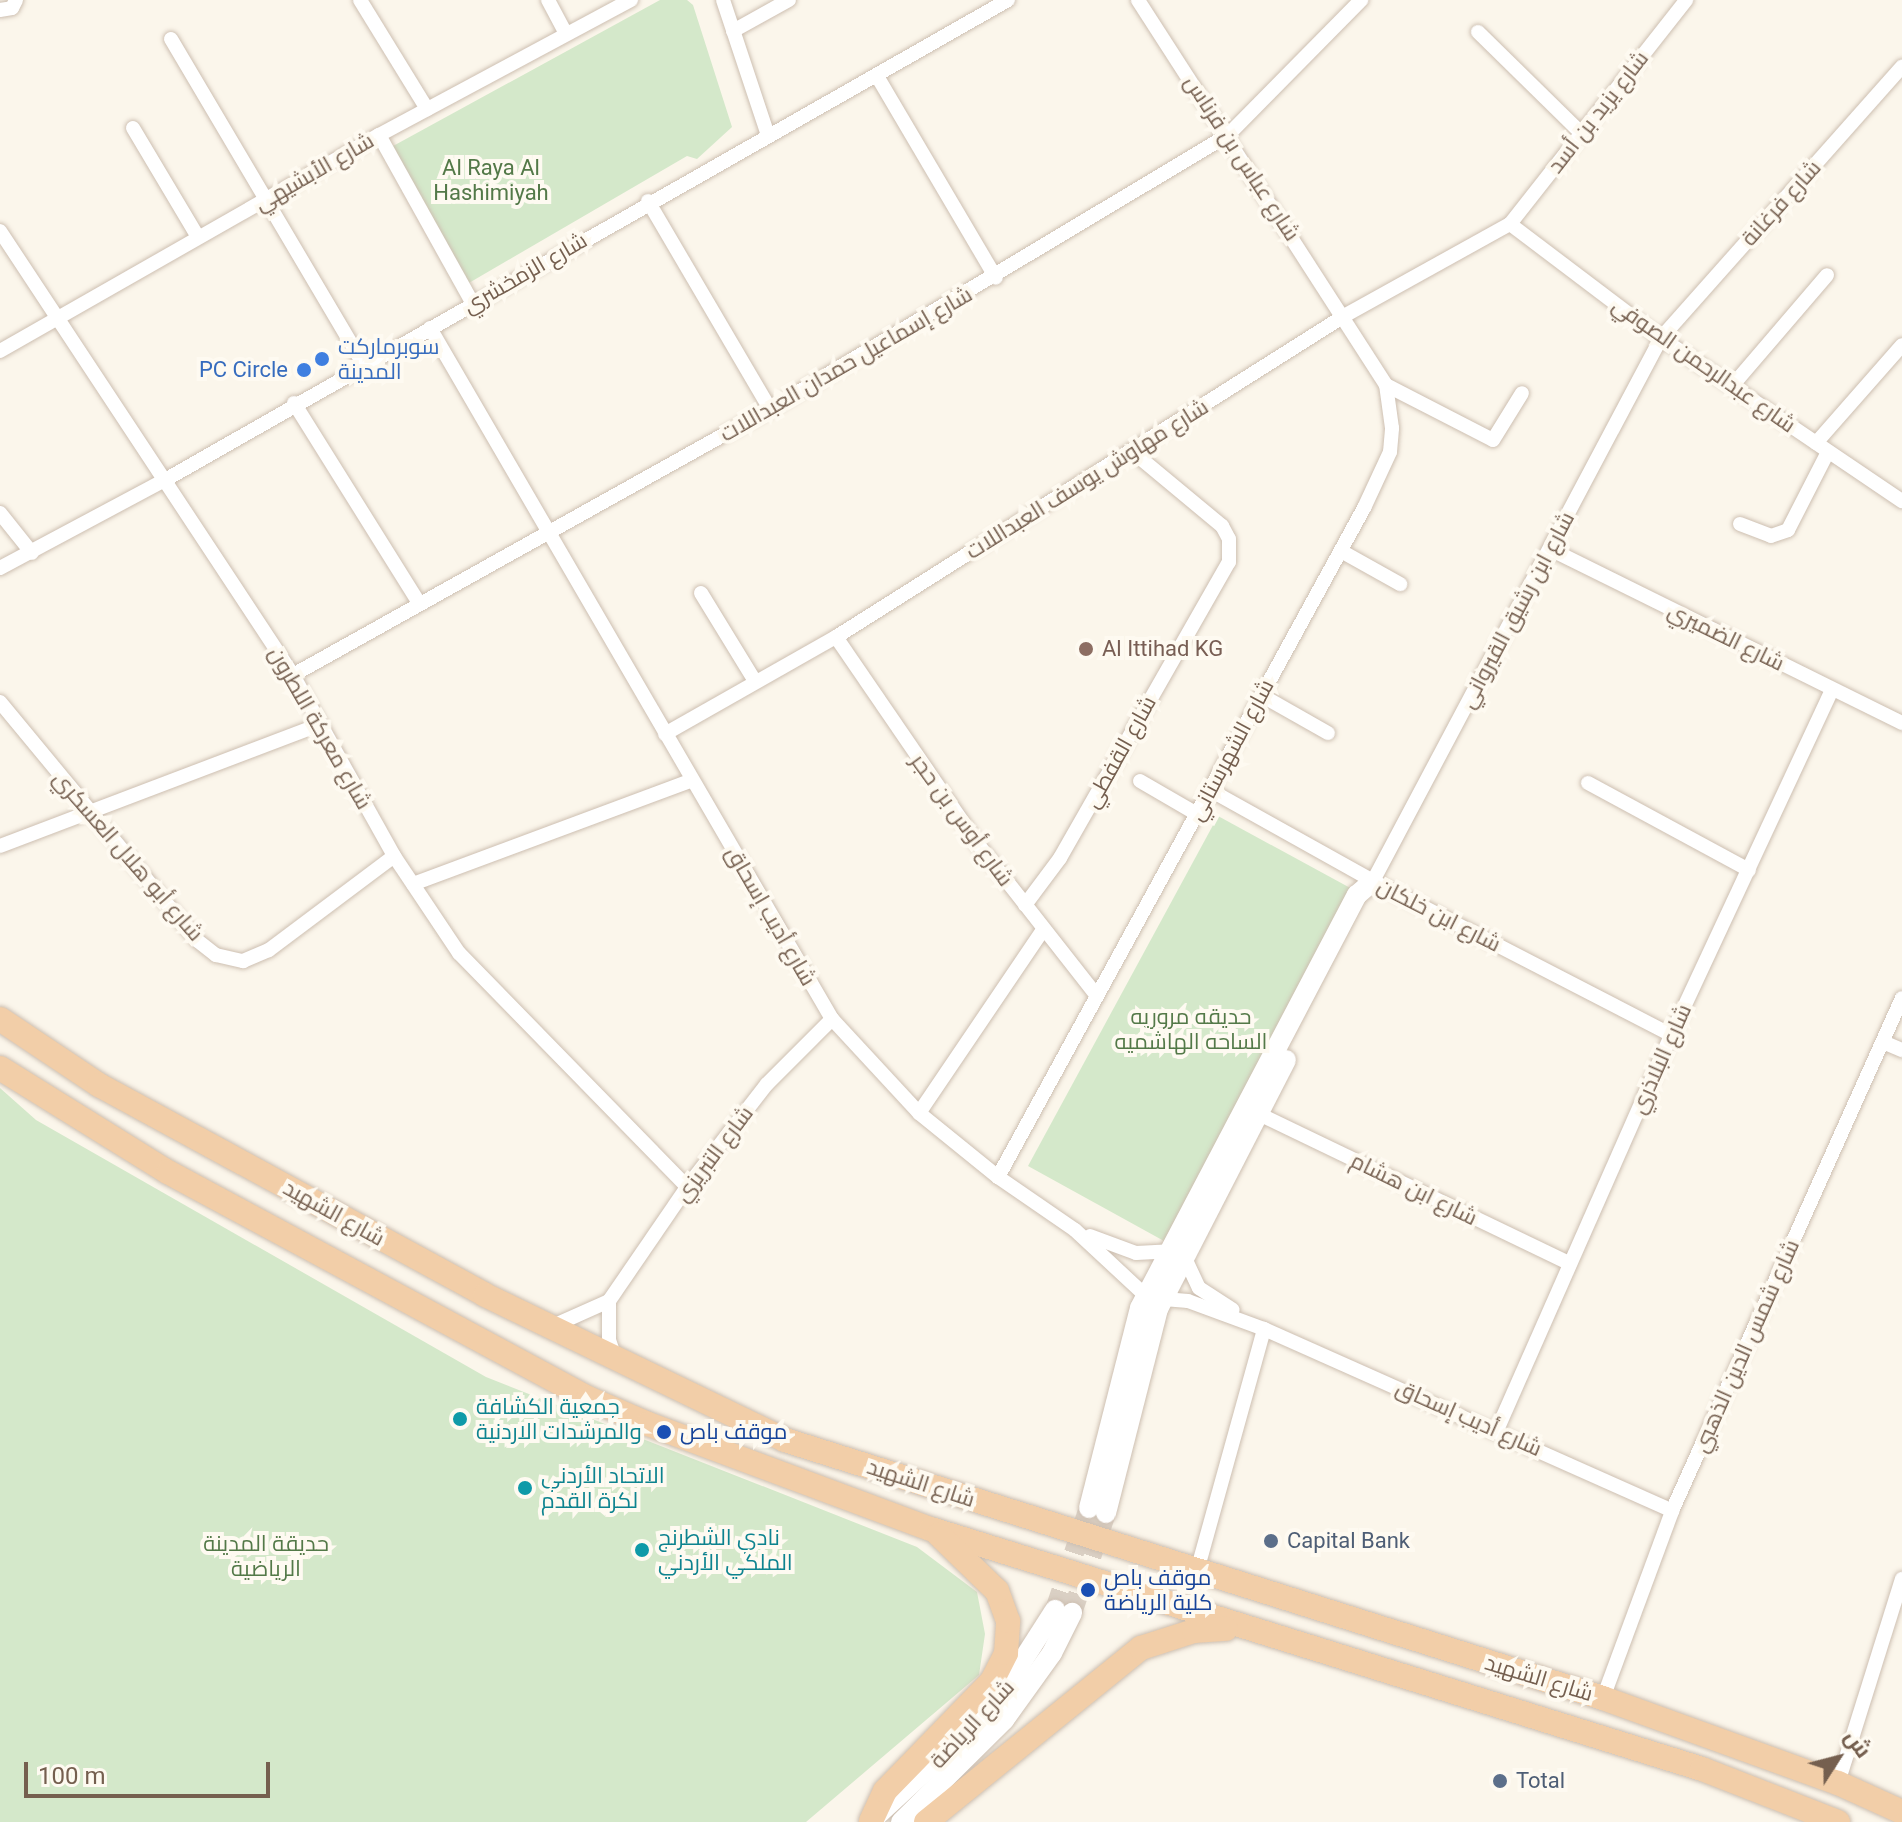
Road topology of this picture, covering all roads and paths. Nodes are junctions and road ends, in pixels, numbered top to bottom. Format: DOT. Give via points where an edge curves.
graph roads {
  1 [pos="16,0"];
  2 [pos="360,0"];
  3 [pos="548,0"];
  4 [pos="631,0"];
  5 [pos="723,0"];
  6 [pos="789,0"];
  7 [pos="1008,0"];
  8 [pos="1138,0"];
  9 [pos="1361,0"];
  10 [pos="1686,0"];
  11 [pos="0,10"];
  12 [pos="733,31"];
  13 [pos="1478,32"];
  14 [pos="566,34"];
  15 [pos="171,39"];
  16 [pos="1902,67"];
  17 [pos="877,76"];
  18 [pos="427,109"];
  19 [pos="133,128"];
  20 [pos="1581,133"];
  21 [pos="379,135"];
  22 [pos="768,135"];
  23 [pos="1228,135"];
  24 [pos="268,199"];
  25 [pos="648,201"];
  26 [pos="1510,224"];
  27 [pos="0,231"];
  28 [pos="198,237"];
  29 [pos="1827,275"];
  30 [pos="996,278"];
  31 [pos="473,304"];
  32 [pos="1344,316"];
  33 [pos="60,317"];
  34 [pos="430,328"];
  35 [pos="1661,338"];
  36 [pos="1902,345"];
  37 [pos="0,351"];
  38 [pos="363,364"];
  39 [pos="1386,385"];
  40 [pos="1732,386"];
  41 [pos="1522,393"];
  42 [pos="294,403"];
  43 [pos="770,409"];
  44 [pos="1822,448"];
  45 [pos="1133,452"];
  46 [pos="165,480"];
  47 [pos="1902,501"];
  48 [pos="0,513"];
  49 [pos="1740,524"];
  50 [pos="549,533"];
  51 [pos="1550,549"];
  52 [pos="1341,551"];
  53 [pos="32,553"];
  54 [pos="0,568"];
  55 [pos="1400,584"];
  56 [pos="701,593"];
  57 [pos="419,603"];
  58 [pos="836,637"];
  59 [pos="293,675"];
  60 [pos="755,681"];
  61 [pos="1832,690"];
  62 [pos="1261,695"];
  63 [pos="0,702"];
  64 [pos="1902,723"];
  65 [pos="321,724"];
  66 [pos="1328,733"];
  67 [pos="665,734"];
  68 [pos="692,780"];
  69 [pos="1140,781"];
  70 [pos="1588,783"];
  71 [pos="1210,790"];
  72 [pos="88,811"];
  73 [pos="1197,814"];
  74 [pos="0,846"];
  75 [pos="394,856"];
  76 [pos="1749,870"];
  77 [pos="1373,881"];
  78 [pos="413,884"];
  79 [pos="1025,905"];
  80 [pos="1043,930"];
  81 [pos="1097,996"];
  82 [pos="1902,998"];
  83 [pos="0,1019"];
  84 [pos="832,1019"];
  85 [pos="1671,1035"];
  86 [pos="1883,1042"];
  87 [pos="1902,1050"];
  88 [pos="0,1068"];
  89 [pos="919,1113"];
  90 [pos="1259,1114"];
  91 [pos="998,1177"];
  92 [pos="687,1187"];
  93 [pos="1075,1230"];
  94 [pos="1177,1254"];
  95 [pos="1570,1264"];
  96 [pos="1155,1298"];
  97 [pos="609,1301"];
  98 [pos="549,1328"];
  99 [pos="1264,1329"];
  100 [pos="616,1361"];
  101 [pos="1497,1430"];
  102 [pos="1097,1510"];
  103 [pos="1672,1511"];
  104 [pos="931,1529"];
  105 [pos="1197,1571"];
  106 [pos="1902,1579"];
  107 [pos="1248,1630"];
  108 [pos="1603,1698"];
  109 [pos="1838,1783"];
  110 [pos="1902,1812"];
  111 [pos="870,1822"];
  112 [pos="901,1822"];
  113 [pos="926,1822"];
  114 [pos="1838,1822"];
  1 -- 11 [label="street" via="12,8"];
  2 -- 18 [label="street"];
  3 -- 14 [label="street"];
  4 -- 14 [label="street, شارع الأبشيهي"];
  5 -- 12 [label="street"];
  6 -- 12 [label="street"];
  7 -- 17 [label="street, شارع الزمخشري"];
  8 -- 23 [label="street, شارع عباس بن فرناس"];
  9 -- 23 [label="street, شارع إسماعيل حمدان العبداللات"];
  10 -- 20 [label="street, شارع يزيد بن أسد"];
  12 -- 22 [label="street"];
  13 -- 20 [label="street"];
  14 -- 18 [label="street, شارع الأبشيهي"];
  15 -- 24 [label="street"];
  16 -- 35 [label="street, شارع فرغانة"];
  17 -- 22 [label="street, شارع الزمخشري"];
  17 -- 30 [label="street"];
  18 -- 21 [label="street, شارع الأبشيهي"];
  19 -- 28 [label="street"];
  20 -- 26 [label="street, شارع يزيد بن أسد"];
  21 -- 24 [label="street, شارع الأبشيهي"];
  21 -- 31 [label="street"];
  22 -- 25 [label="street, شارع الزمخشري"];
  23 -- 30 [label="street, شارع إسماعيل حمدان العبداللات"];
  23 -- 32 [label="street, شارع عباس بن فرناس"];
  24 -- 28 [label="street, شارع الأبشيهي"];
  24 -- 38 [label="street"];
  25 -- 31 [label="street, شارع الزمخشري"];
  25 -- 43 [label="street"];
  26 -- 32 [label="street, شارع مهاوش يوسف العبداللات"];
  26 -- 35 [label="street, شارع عبدالرحمن الصوفي"];
  27 -- 33 [label="street, شارع معركة اللطرون"];
  28 -- 33 [label="street, شارع الأبشيهي"];
  29 -- 40 [label="street"];
  30 -- 43 [label="street, شارع إسماعيل حمدان العبداللات"];
  31 -- 34 [label="street, شارع الزمخشري"];
  32 -- 39 [label="street, شارع الشهرستاني"];
  32 -- 45 [label="street, شارع مهاوش يوسف العبداللات"];
  33 -- 37 [label="street, شارع الأبشيهي"];
  33 -- 46 [label="street, شارع معركة اللطرون"];
  34 -- 38 [label="street, شارع الزمخشري"];
  34 -- 50 [label="street, شارع أديب إسحاق"];
  35 -- 40 [label="street, شارع عبدالرحمن الصوفي"];
  35 -- 51 [label="street, شارع ابن رشيق القيرواني"];
  36 -- 44 [label="street"];
  38 -- 42 [label="street, شارع الزمخشري"];
  39 -- 41 [label="street" via="1493,440"];
  39 -- 52 [label="street, شارع الشهرستاني" via="1390,452"];
  40 -- 44 [label="street, شارع عبدالرحمن الصوفي"];
  42 -- 46 [label="street, شارع الزمخشري"];
  42 -- 57 [label="street"];
  43 -- 50 [label="street, شارع إسماعيل حمدان العبداللات"];
  44 -- 47 [label="street, شارع عبدالرحمن الصوفي"];
  44 -- 49 [label="street" via="1788,530 1771,536"];
  45 -- 58 [label="street, شارع مهاوش يوسف العبداللات"];
  45 -- 79 [label="street, شارع القفطي" via="1222,526 1229,539 1229,562 1060,858"];
  46 -- 53 [label="street, شارع الزمخشري"];
  46 -- 59 [label="street, شارع معركة اللطرون"];
  48 -- 53 [label="street"];
  50 -- 57 [label="street, شارع إسماعيل حمدان العبداللات"];
  50 -- 67 [label="street, شارع أديب إسحاق"];
  51 -- 61 [label="street, شارع الضميري"];
  51 -- 77 [label="street, شارع ابن رشيق القيرواني"];
  52 -- 55 [label="street"];
  52 -- 62 [label="street, شارع الشهرستاني"];
  53 -- 54 [label="street, شارع الزمخشري"];
  56 -- 60 [label="street"];
  57 -- 59 [label="street, شارع إسماعيل حمدان العبداللات"];
  58 -- 60 [label="street, شارع مهاوش يوسف العبداللات"];
  58 -- 79 [label="street, شارع أوس بن حجر"];
  59 -- 65 [label="street, شارع معركة اللطرون"];
  60 -- 67 [label="street, شارع مهاوش يوسف العبداللات"];
  61 -- 64 [label="street, شارع الضميري"];
  61 -- 76 [label="street, شارع البلاذري"];
  62 -- 66 [label="street"];
  62 -- 71 [label="street, شارع الشهرستاني"];
  63 -- 72 [label="street, شارع أبو هلال العسكري"];
  65 -- 72 [label="street"];
  65 -- 75 [label="street, شارع معركة اللطرون"];
  67 -- 68 [label="street, شارع أديب إسحاق"];
  68 -- 78 [label="street"];
  68 -- 84 [label="street, شارع أديب إسحاق"];
  69 -- 73 [label="street"];
  70 -- 76 [label="street"];
  71 -- 73 [label="street, شارع الشهرستاني"];
  71 -- 77 [label="street, شارع ابن خلكان"];
  72 -- 74 [label="street"];
  72 -- 75 [label="street, شارع أبو هلال العسكري" via="198,941 232,960 269,950"];
  73 -- 81 [label="street, شارع الشهرستاني"];
  75 -- 78 [label="street, شارع معركة اللطرون"];
  76 -- 85 [label="street, شارع البلاذري"];
  77 -- 85 [label="street, شارع ابن خلكان"];
  77 -- 90 [label="main road, شارع ابن رشيق القيرواني"];
  77 -- 94 [label="main road, شارع ابن رشيق القيرواني" via="1357,895"];
  78 -- 92 [label="street, شارع معركة اللطرون" via="480,979"];
  79 -- 80 [label="street, شارع أوس بن حجر"];
  80 -- 81 [label="street, شارع أوس بن حجر"];
  80 -- 89 [label="street"];
  81 -- 91 [label="street, شارع الشهرستاني"];
  82 -- 86 [label="street, شارع شمس الدين الذهبي"];
  83 -- 98 [label="highway, شارع الشهيد" via="99,1085"];
  84 -- 89 [label="street, شارع أديب إسحاق"];
  84 -- 92 [label="street, شارع التبريزي" via="787,1060"];
  85 -- 95 [label="street, شارع البلاذري"];
  86 -- 87 [label="street"];
  86 -- 103 [label="street, شارع شمس الدين الذهبي"];
  88 -- 104 [label="highway, شارع الشهيد" via="168,1172 588,1398 773,1473"];
  89 -- 91 [label="street, شارع أديب إسحاق"];
  90 -- 94 [label="main road, شارع ابن رشيق القيرواني"];
  90 -- 95 [label="street, شارع ابن هشام"];
  91 -- 93 [label="street, شارع أديب إسحاق"];
  92 -- 97 [label="street, شارع التبريزي"];
  93 -- 94 [label="street, شارع أديب إسحاق" via="1136,1253"];
  93 -- 96 [label="street, شارع أديب إسحاق"];
  94 -- 96 [label="main road"];
  94 -- 99 [label="street, شارع أديب إسحاق" via="1199,1288"];
  95 -- 101 [label="street, شارع البلاذري"];
  96 -- 99 [label="street, شارع أديب إسحاق" via="1188,1301"];
  96 -- 102 [label="main road"];
  97 -- 98 [label="street"];
  97 -- 100 [label="street" via="609,1340"];
  98 -- 100 [label="highway, شارع الشهيد"];
  99 -- 101 [label="street, شارع أديب إسحاق"];
  99 -- 105 [label="street"];
  100 -- 105 [label="highway, شارع الشهيد" via="785,1440"];
  101 -- 103 [label="street, شارع أديب إسحاق"];
  103 -- 108 [label="street, شارع شمس الدين الذهبي"];
  104 -- 107 [label="highway, شارع الشهيد"];
  104 -- 111 [label="highway" via="997,1591 1008,1621 1006,1653 992,1681 885,1791"];
  105 -- 108 [label="highway, شارع الشهيد"];
  106 -- 109 [label="street"];
  107 -- 113 [label="highway" via="1194,1631 1141,1648"];
  107 -- 114 [label="highway, شارع الشهيد" via="1702,1769"];
  108 -- 109 [label="highway, شارع الشهيد"];
  109 -- 110 [label="highway, شارع الشهيد"];
  111 -- 112 [label="main road, شارع الرياضة" via="991,1710 1064,1612 1030,1688"];
}
